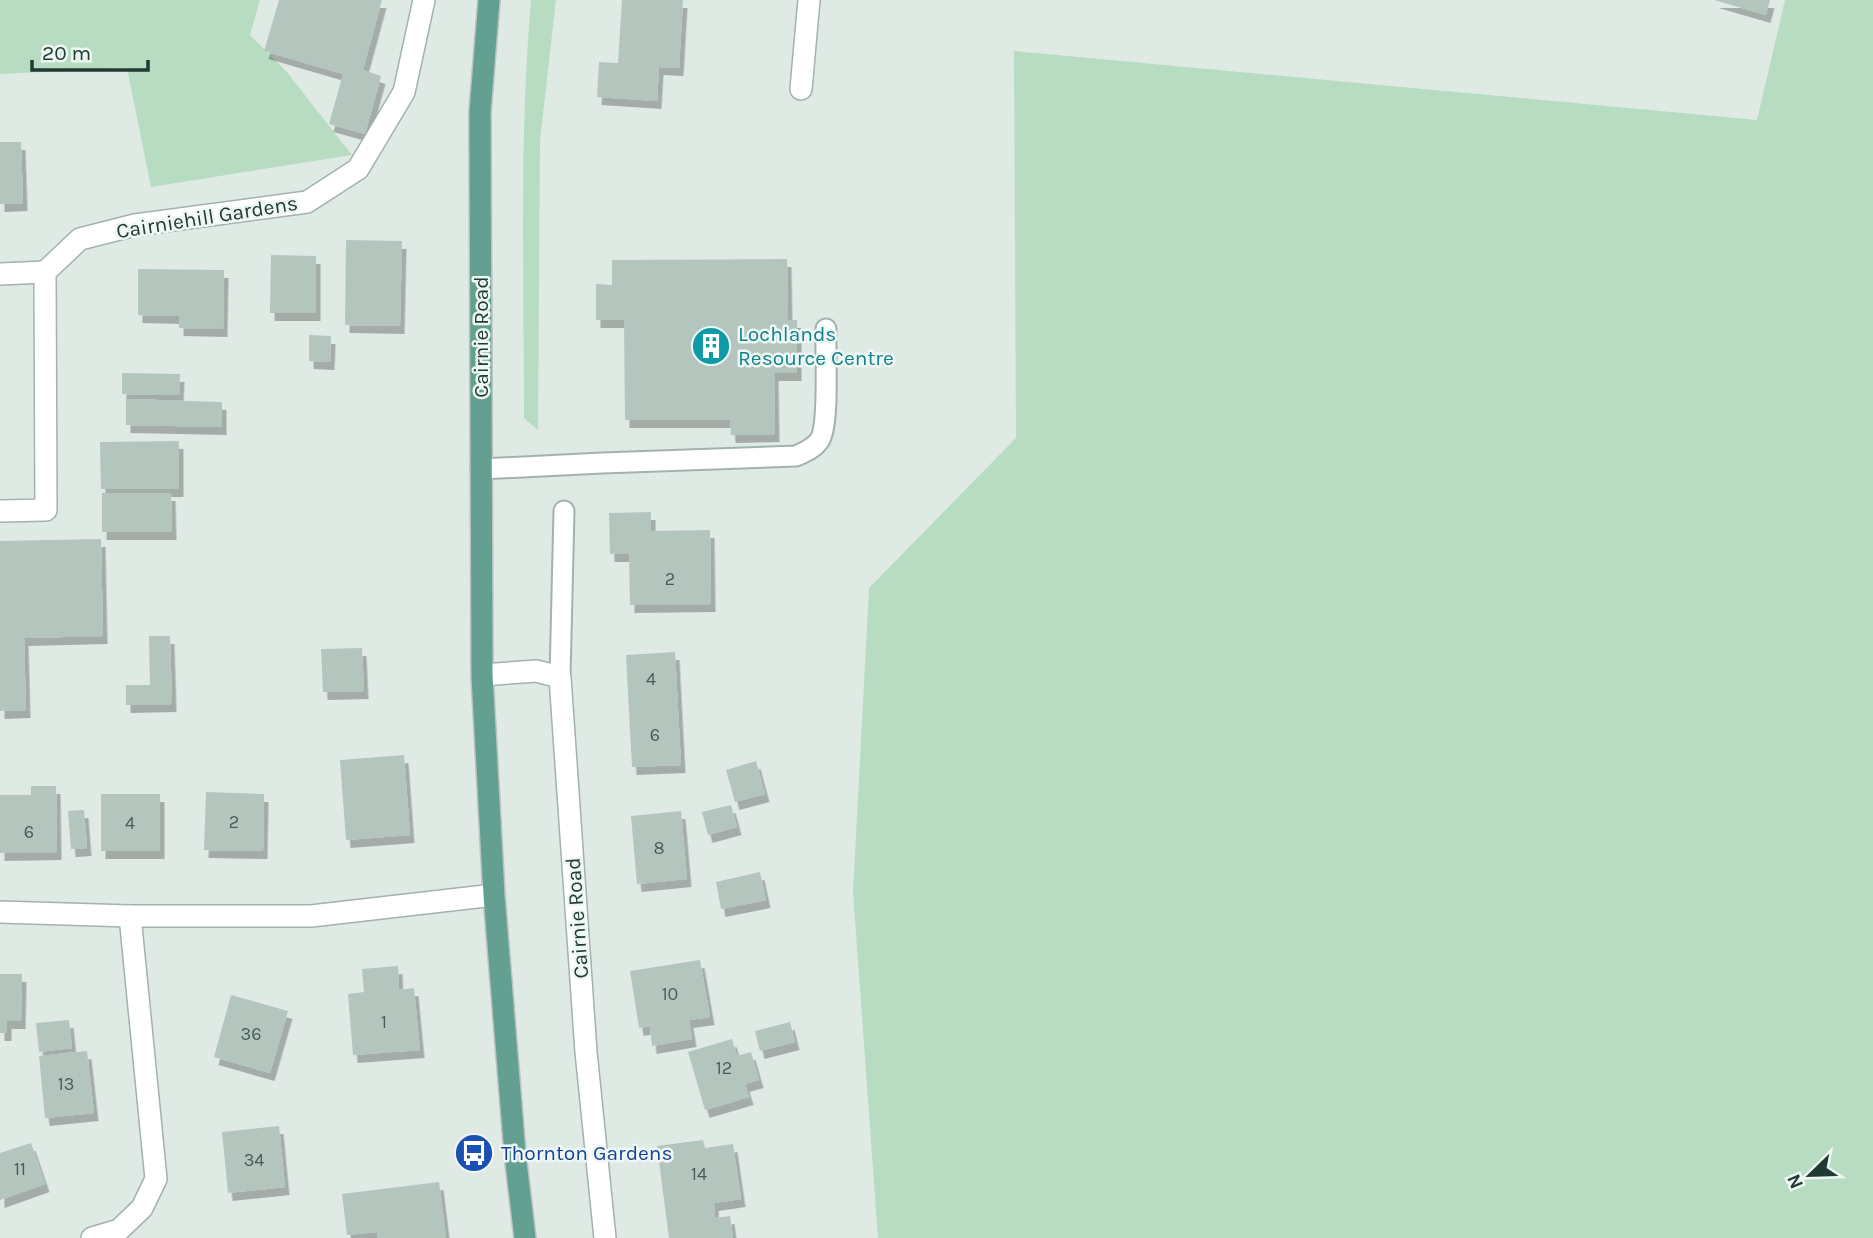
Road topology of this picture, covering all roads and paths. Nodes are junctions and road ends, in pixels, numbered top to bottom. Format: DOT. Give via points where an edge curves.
graph roads {
  1 [pos="424,0"];
  2 [pos="489,0"];
  3 [pos="809,0"];
  4 [pos="802,89"];
  5 [pos="46,272"];
  6 [pos="0,274"];
  7 [pos="826,330"];
  8 [pos="481,469"];
  9 [pos="564,511"];
  10 [pos="0,512"];
  11 [pos="482,675"];
  12 [pos="561,677"];
  13 [pos="494,895"];
  14 [pos="0,912"];
  15 [pos="130,916"];
  16 [pos="92,1238"];
  17 [pos="525,1238"];
  18 [pos="605,1238"];
  1 -- 5 [label="street, Cairniehill Gardens" via="404,92 358,169 307,202 135,225 80,239"];
  2 -- 8 [label="main road, Cairnie Road" via="480,112"];
  3 -- 4 [label="street"];
  5 -- 6 [label="street"];
  5 -- 10 [label="street" via="46,510"];
  7 -- 8 [label="lane" via="821,439 796,456"];
  8 -- 11 [label="main road, Cairnie Road"];
  9 -- 12 [label="lane"];
  11 -- 12 [label="street" via="536,671"];
  11 -- 13 [label="main road, Cairnie Road"];
  12 -- 18 [label="street, Cairnie Road" via="586,1052"];
  13 -- 15 [label="street" via="311,916"];
  13 -- 17 [label="main road, Cairnie Road"];
  14 -- 15 [label="street"];
  15 -- 16 [label="street" via="156,1179 142,1208 119,1230"];
}
